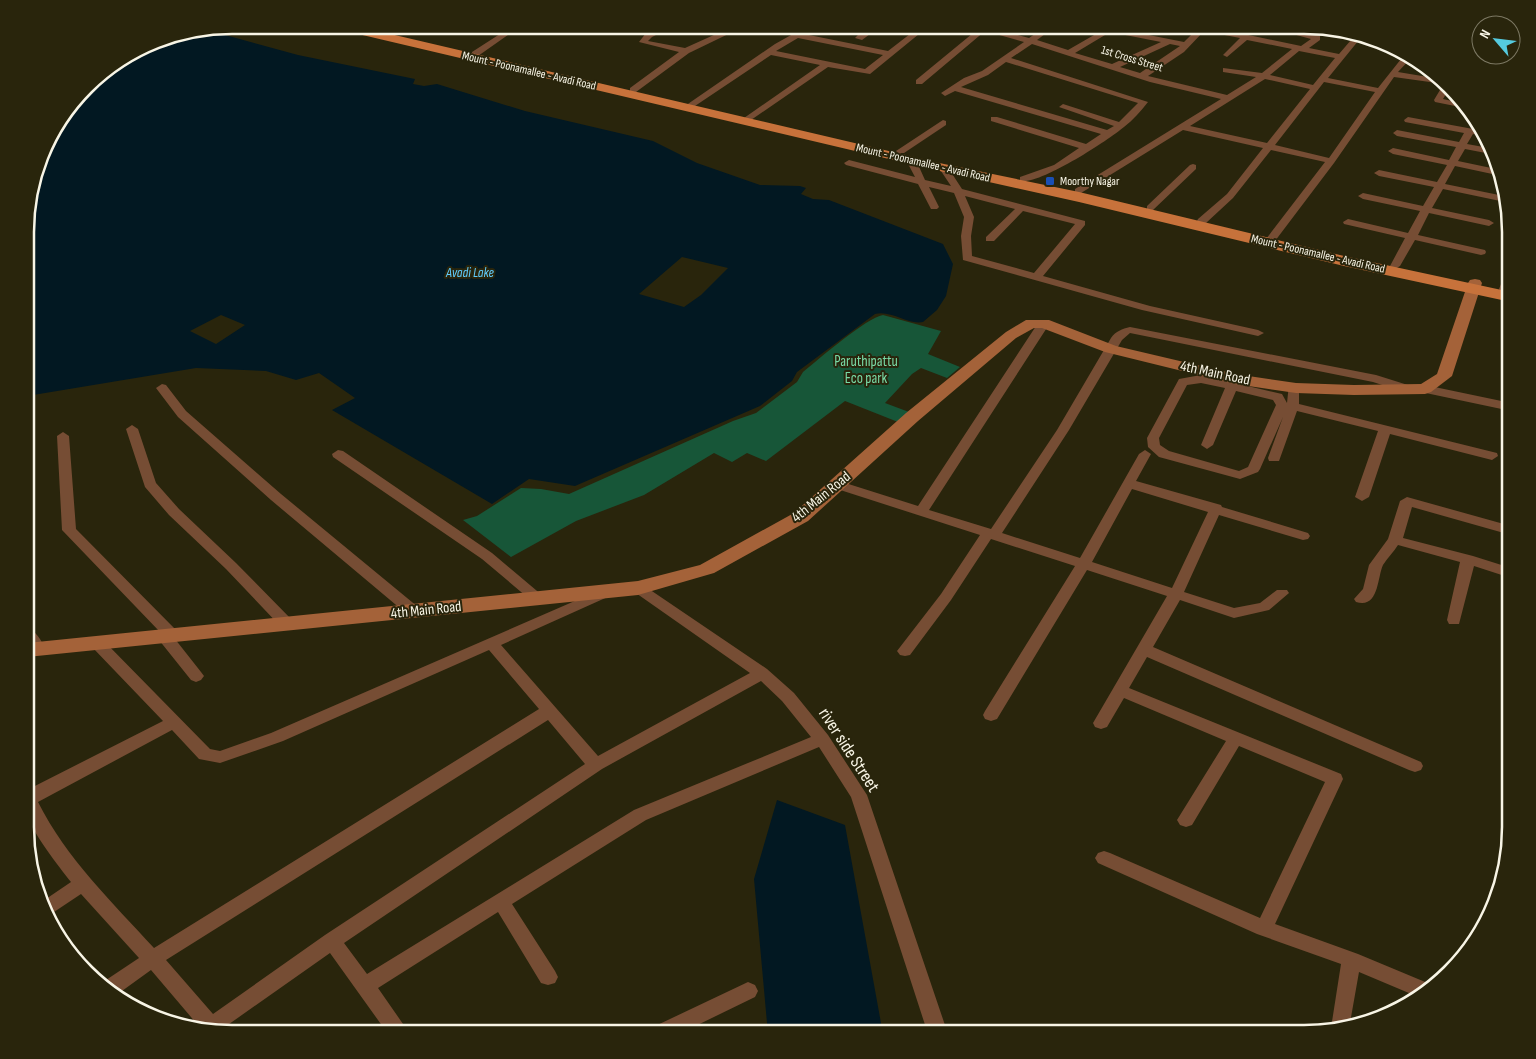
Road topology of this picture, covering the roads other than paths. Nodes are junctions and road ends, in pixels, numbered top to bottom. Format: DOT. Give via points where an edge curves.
graph roads {
  1 [pos="376,34"];
  2 [pos="392,34"];
  3 [pos="505,34"];
  4 [pos="653,34"];
  5 [pos="724,34"];
  6 [pos="864,34"];
  7 [pos="914,34"];
  8 [pos="978,34"];
  9 [pos="1006,34"];
  10 [pos="1041,34"];
  11 [pos="1101,34"];
  12 [pos="1128,34"];
  13 [pos="1196,34"];
  14 [pos="1233,34"];
  15 [pos="1301,34"];
  16 [pos="798,35"];
  17 [pos="1246,37"];
  18 [pos="859,38"];
  19 [pos="1031,41"];
  20 [pos="1354,41"];
  21 [pos="1168,42"];
  22 [pos="1186,45"];
  23 [pos="1300,49"];
  24 [pos="686,52"];
  25 [pos="770,52"];
  26 [pos="1069,53"];
  27 [pos="475,54"];
  28 [pos="889,54"];
  29 [pos="1227,55"];
  30 [pos="1340,57"];
  31 [pos="1005,59"];
  32 [pos="1404,61"];
  33 [pos="827,64"];
  34 [pos="1113,67"];
  35 [pos="1226,70"];
  36 [pos="1392,74"];
  37 [pos="1142,76"];
  38 [pos="1264,76"];
  39 [pos="1322,79"];
  40 [pos="1432,80"];
  41 [pos="919,82"];
  42 [pos="955,88"];
  43 [pos="1315,88"];
  44 [pos="633,90"];
  45 [pos="1381,91"];
  46 [pos="1443,91"];
  47 [pos="946,93"];
  48 [pos="1229,98"];
  49 [pos="1456,104"];
  50 [pos="688,106"];
  51 [pos="1063,107"];
  52 [pos="748,118"];
  53 [pos="994,119"];
  54 [pos="1408,120"];
  55 [pos="943,123"];
  56 [pos="1121,124"];
  57 [pos="1183,127"];
  58 [pos="1470,131"];
  59 [pos="1108,132"];
  60 [pos="1475,132"];
  61 [pos="1397,133"];
  62 [pos="1269,146"];
  63 [pos="1462,146"];
  64 [pos="1085,147"];
  65 [pos="1485,150"];
  66 [pos="1393,151"];
  67 [pos="906,156"];
  68 [pos="1331,161"];
  69 [pos="849,163"];
  70 [pos="1453,163"];
  71 [pos="1192,167"];
  72 [pos="944,168"];
  73 [pos="1493,171"];
  74 [pos="1379,173"];
  75 [pos="1023,179"];
  76 [pos="921,182"];
  77 [pos="1440,186"];
  78 [pos="958,191"];
  79 [pos="1078,191"];
  80 [pos="1363,196"];
  81 [pos="1499,198"];
  82 [pos="934,206"];
  83 [pos="1021,208"];
  84 [pos="1150,208"];
  85 [pos="1427,210"];
  86 [pos="1202,221"];
  87 [pos="1348,222"];
  88 [pos="1489,224"];
  89 [pos="1412,236"];
  90 [pos="990,239"];
  91 [pos="1270,240"];
  92 [pos="1481,252"];
  93 [pos="1395,266"];
  94 [pos="1036,277"];
  95 [pos="1474,286"];
  96 [pos="1502,291"];
  97 [pos="1044,323"];
  98 [pos="1258,333"];
  99 [pos="1111,350"];
  100 [pos="1233,382"];
  101 [pos="1293,387"];
  102 [pos="162,388"];
  103 [pos="1416,389"];
  104 [pos="1502,405"];
  105 [pos="1293,406"];
  106 [pos="132,429"];
  107 [pos="1385,429"];
  108 [pos="63,436"];
  109 [pos="1207,445"];
  110 [pos="338,454"];
  111 [pos="1145,454"];
  112 [pos="1492,456"];
  113 [pos="1274,458"];
  114 [pos="1128,483"];
  115 [pos="838,485"];
  116 [pos="1362,497"];
  117 [pos="1216,508"];
  118 [pos="921,512"];
  119 [pos="1502,528"];
  120 [pos="991,534"];
  121 [pos="1303,536"];
  122 [pos="1395,540"];
  123 [pos="1468,560"];
  124 [pos="1084,564"];
  125 [pos="1502,570"];
  126 [pos="638,588"];
  127 [pos="609,591"];
  128 [pos="1282,593"];
  129 [pos="1176,594"];
  130 [pos="538,598"];
  131 [pos="1361,599"];
  132 [pos="413,611"];
  133 [pos="1454,620"];
  134 [pos="287,624"];
  135 [pos="168,636"];
  136 [pos="97,643"];
  137 [pos="492,644"];
  138 [pos="1144,649"];
  139 [pos="34,650"];
  140 [pos="905,651"];
  141 [pos="762,673"];
  142 [pos="196,676"];
  143 [pos="1120,690"];
  144 [pos="549,711"];
  145 [pos="991,715"];
  146 [pos="174,722"];
  147 [pos="1101,723"];
  148 [pos="1236,738"];
  149 [pos="822,739"];
  150 [pos="596,764"];
  151 [pos="1415,766"];
  152 [pos="34,805"];
  153 [pos="34,815"];
  154 [pos="1186,820"];
  155 [pos="1104,858"];
  156 [pos="82,884"];
  157 [pos="501,901"];
  158 [pos="50,906"];
  159 [pos="1264,928"];
  160 [pos="332,941"];
  161 [pos="152,959"];
  162 [pos="1351,960"];
  163 [pos="548,977"];
  164 [pos="366,985"];
  165 [pos="113,986"];
  166 [pos="1419,988"];
  167 [pos="748,991"];
  168 [pos="1341,1022"];
  169 [pos="208,1024"];
  170 [pos="218,1025"];
  171 [pos="394,1025"];
  172 [pos="677,1025"];
  173 [pos="935,1025"];
  1 -- 50 [label="main road, Mount - Poonamallee - Avadi Road"];
  2 -- 27 [label="main road, Mount - Poonamallee - Avadi Road"];
  3 -- 27 [label="street"];
  4 -- 24 [label="street" via="643,42"];
  5 -- 24 [label="street"];
  6 -- 18 [label="street"];
  7 -- 28 [label="street"];
  8 -- 41 [label="street"];
  9 -- 19 [label="street, 1st Cross Street"];
  10 -- 19 [label="street"];
  11 -- 26 [label="street"];
  12 -- 21 [label="street"];
  13 -- 22 [label="street"];
  14 -- 17 [label="street"];
  15 -- 23 [label="street" via="1317,38"];
  16 -- 25 [label="street"];
  16 -- 28 [label="street"];
  17 -- 23 [label="street"];
  17 -- 29 [label="street"];
  19 -- 26 [label="street, 1st Cross Street"];
  19 -- 31 [label="street"];
  20 -- 30 [label="street"];
  21 -- 22 [label="street"];
  21 -- 34 [label="street"];
  22 -- 37 [label="street"];
  23 -- 30 [label="street"];
  23 -- 38 [label="street"];
  24 -- 44 [label="street"];
  25 -- 33 [label="street"];
  25 -- 50 [label="street"];
  26 -- 34 [label="street, 1st Cross Street"];
  27 -- 44 [label="main road, Mount - Poonamallee - Avadi Road"];
  28 -- 33 [label="street" via="867,72"];
  30 -- 39 [label="street"];
  31 -- 42 [label="street"];
  31 -- 56 [label="street" via="1144,102"];
  32 -- 36 [label="street"];
  33 -- 52 [label="street"];
  34 -- 37 [label="street, 1st Cross Street"];
  35 -- 38 [label="street"];
  36 -- 40 [label="street"];
  36 -- 45 [label="street"];
  37 -- 48 [label="street, 1st Cross Street"];
  38 -- 43 [label="street"];
  38 -- 48 [label="street"];
  39 -- 43 [label="street"];
  39 -- 45 [label="street"];
  42 -- 47 [label="street"];
  42 -- 59 [label="street"];
  43 -- 62 [label="street"];
  44 -- 50 [label="main road, Mount - Poonamallee - Avadi Road"];
  45 -- 68 [label="street"];
  46 -- 49 [label="street" via="1438,100"];
  48 -- 57 [label="street"];
  50 -- 52 [label="main road, Mount - Poonamallee - Avadi Road"];
  50 -- 67 [label="main road, Mount - Poonamallee - Avadi Road"];
  51 -- 56 [label="street"];
  52 -- 67 [label="main road, Mount - Poonamallee - Avadi Road"];
  53 -- 64 [label="street"];
  54 -- 58 [label="street"];
  55 -- 67 [label="street"];
  56 -- 59 [label="street"];
  57 -- 62 [label="street"];
  57 -- 79 [label="street"];
  58 -- 60 [label="street"];
  58 -- 63 [label="street"];
  59 -- 64 [label="street"];
  61 -- 63 [label="street"];
  62 -- 68 [label="street"];
  62 -- 86 [label="street" via="1230,196"];
  63 -- 65 [label="street"];
  63 -- 70 [label="street"];
  64 -- 75 [label="street" via="1057,167"];
  66 -- 70 [label="street"];
  67 -- 72 [label="main road, Mount - Poonamallee - Avadi Road"];
  67 -- 75 [label="main road, Mount - Poonamallee - Avadi Road"];
  67 -- 76 [label="street"];
  68 -- 91 [label="street"];
  69 -- 76 [label="street"];
  70 -- 73 [label="street"];
  70 -- 77 [label="street"];
  71 -- 84 [label="street"];
  72 -- 78 [label="street"];
  72 -- 91 [label="main road, Mount - Poonamallee - Avadi Road"];
  74 -- 77 [label="street"];
  75 -- 79 [label="main road, Mount - Poonamallee - Avadi Road"];
  76 -- 78 [label="street"];
  76 -- 82 [label="street"];
  77 -- 81 [label="street"];
  77 -- 85 [label="street"];
  78 -- 83 [label="street"];
  78 -- 94 [label="street" via="969,217 967,258"];
  79 -- 84 [label="main road, Mount - Poonamallee - Avadi Road"];
  80 -- 85 [label="street"];
  83 -- 90 [label="street"];
  83 -- 94 [label="street" via="1081,223"];
  84 -- 86 [label="main road, Mount - Poonamallee - Avadi Road"];
  85 -- 88 [label="street"];
  85 -- 89 [label="street"];
  86 -- 91 [label="main road, Mount - Poonamallee - Avadi Road"];
  87 -- 89 [label="street"];
  89 -- 92 [label="street"];
  89 -- 93 [label="street"];
  91 -- 93 [label="main road, Mount - Poonamallee - Avadi Road"];
  91 -- 95 [label="main road, Mount - Poonamallee - Avadi Road"];
  93 -- 95 [label="main road, Mount - Poonamallee - Avadi Road"];
  94 -- 98 [label="street" via="1193,321"];
  95 -- 96 [label="main road, Mount - Poonamallee - Avadi Road"];
  95 -- 103 [label="main road" via="1444,376"];
  97 -- 99 [label="main road, 4th Main Road"];
  97 -- 115 [label="main road, 4th Main Road" via="1031,323 1011,335 912,416"];
  97 -- 118 [label="street"];
  99 -- 100 [label="main road, 4th Main Road"];
  99 -- 103 [label="street" via="1119,335 1130,330"];
  99 -- 120 [label="street" via="1063,430"];
  100 -- 100 [label="street" via="1278,397 1282,405 1253,469 1240,475 1224,472 1164,454 1154,447 1154,438 1183,382 1201,379"];
  100 -- 101 [label="main road, 4th Main Road"];
  100 -- 109 [label="street"];
  101 -- 103 [label="main road, 4th Main Road"];
  101 -- 105 [label="street"];
  102 -- 132 [label="street" via="182,414"];
  103 -- 104 [label="street"];
  105 -- 107 [label="street"];
  105 -- 113 [label="street"];
  106 -- 134 [label="street" via="150,484"];
  107 -- 112 [label="street"];
  107 -- 116 [label="street"];
  108 -- 135 [label="street" via="70,530"];
  110 -- 130 [label="street" via="472,546"];
  111 -- 114 [label="street"];
  114 -- 117 [label="street"];
  114 -- 124 [label="street"];
  115 -- 118 [label="street"];
  115 -- 126 [label="main road, 4th Main Road" via="801,517 707,568"];
  117 -- 121 [label="street"];
  117 -- 129 [label="street"];
  118 -- 120 [label="street"];
  119 -- 122 [label="street" via="1407,501"];
  120 -- 124 [label="street"];
  120 -- 140 [label="street"];
  122 -- 123 [label="street"];
  122 -- 131 [label="street" via="1376,565 1370,590"];
  123 -- 125 [label="street"];
  123 -- 133 [label="street"];
  124 -- 129 [label="street"];
  124 -- 145 [label="street"];
  126 -- 127 [label="main road, 4th Main Road"];
  126 -- 141 [label="street, river side Street"];
  127 -- 130 [label="main road, 4th Main Road"];
  127 -- 137 [label="street"];
  128 -- 129 [label="street" via="1264,607 1234,614"];
  129 -- 138 [label="street"];
  130 -- 132 [label="main road, 4th Main Road"];
  132 -- 134 [label="main road, 4th Main Road"];
  134 -- 135 [label="main road, 4th Main Road"];
  135 -- 136 [label="main road, 4th Main Road"];
  135 -- 142 [label="street"];
  136 -- 139 [label="main road, 4th Main Road"];
  136 -- 146 [label="street"];
  137 -- 144 [label="street"];
  137 -- 146 [label="street" via="277,738 220,757 205,755"];
  138 -- 143 [label="street"];
  138 -- 151 [label="street"];
  141 -- 149 [label="street, river side Street" via="788,697"];
  141 -- 150 [label="street"];
  143 -- 147 [label="street"];
  143 -- 148 [label="street"];
  144 -- 150 [label="street"];
  144 -- 161 [label="street"];
  146 -- 152 [label="street"];
  148 -- 154 [label="street"];
  148 -- 159 [label="street" via="1335,780"];
  149 -- 157 [label="street" via="640,815"];
  149 -- 173 [label="street, river side Street" via="859,795"];
  150 -- 160 [label="street"];
  153 -- 156 [label="street"];
  155 -- 159 [label="street"];
  156 -- 158 [label="street"];
  156 -- 161 [label="street"];
  157 -- 163 [label="street"];
  157 -- 164 [label="street"];
  159 -- 162 [label="street"];
  160 -- 164 [label="street"];
  160 -- 170 [label="street"];
  161 -- 165 [label="street"];
  161 -- 169 [label="street"];
  162 -- 166 [label="street"];
  162 -- 168 [label="street"];
  164 -- 171 [label="street"];
  167 -- 172 [label="street"];
}
